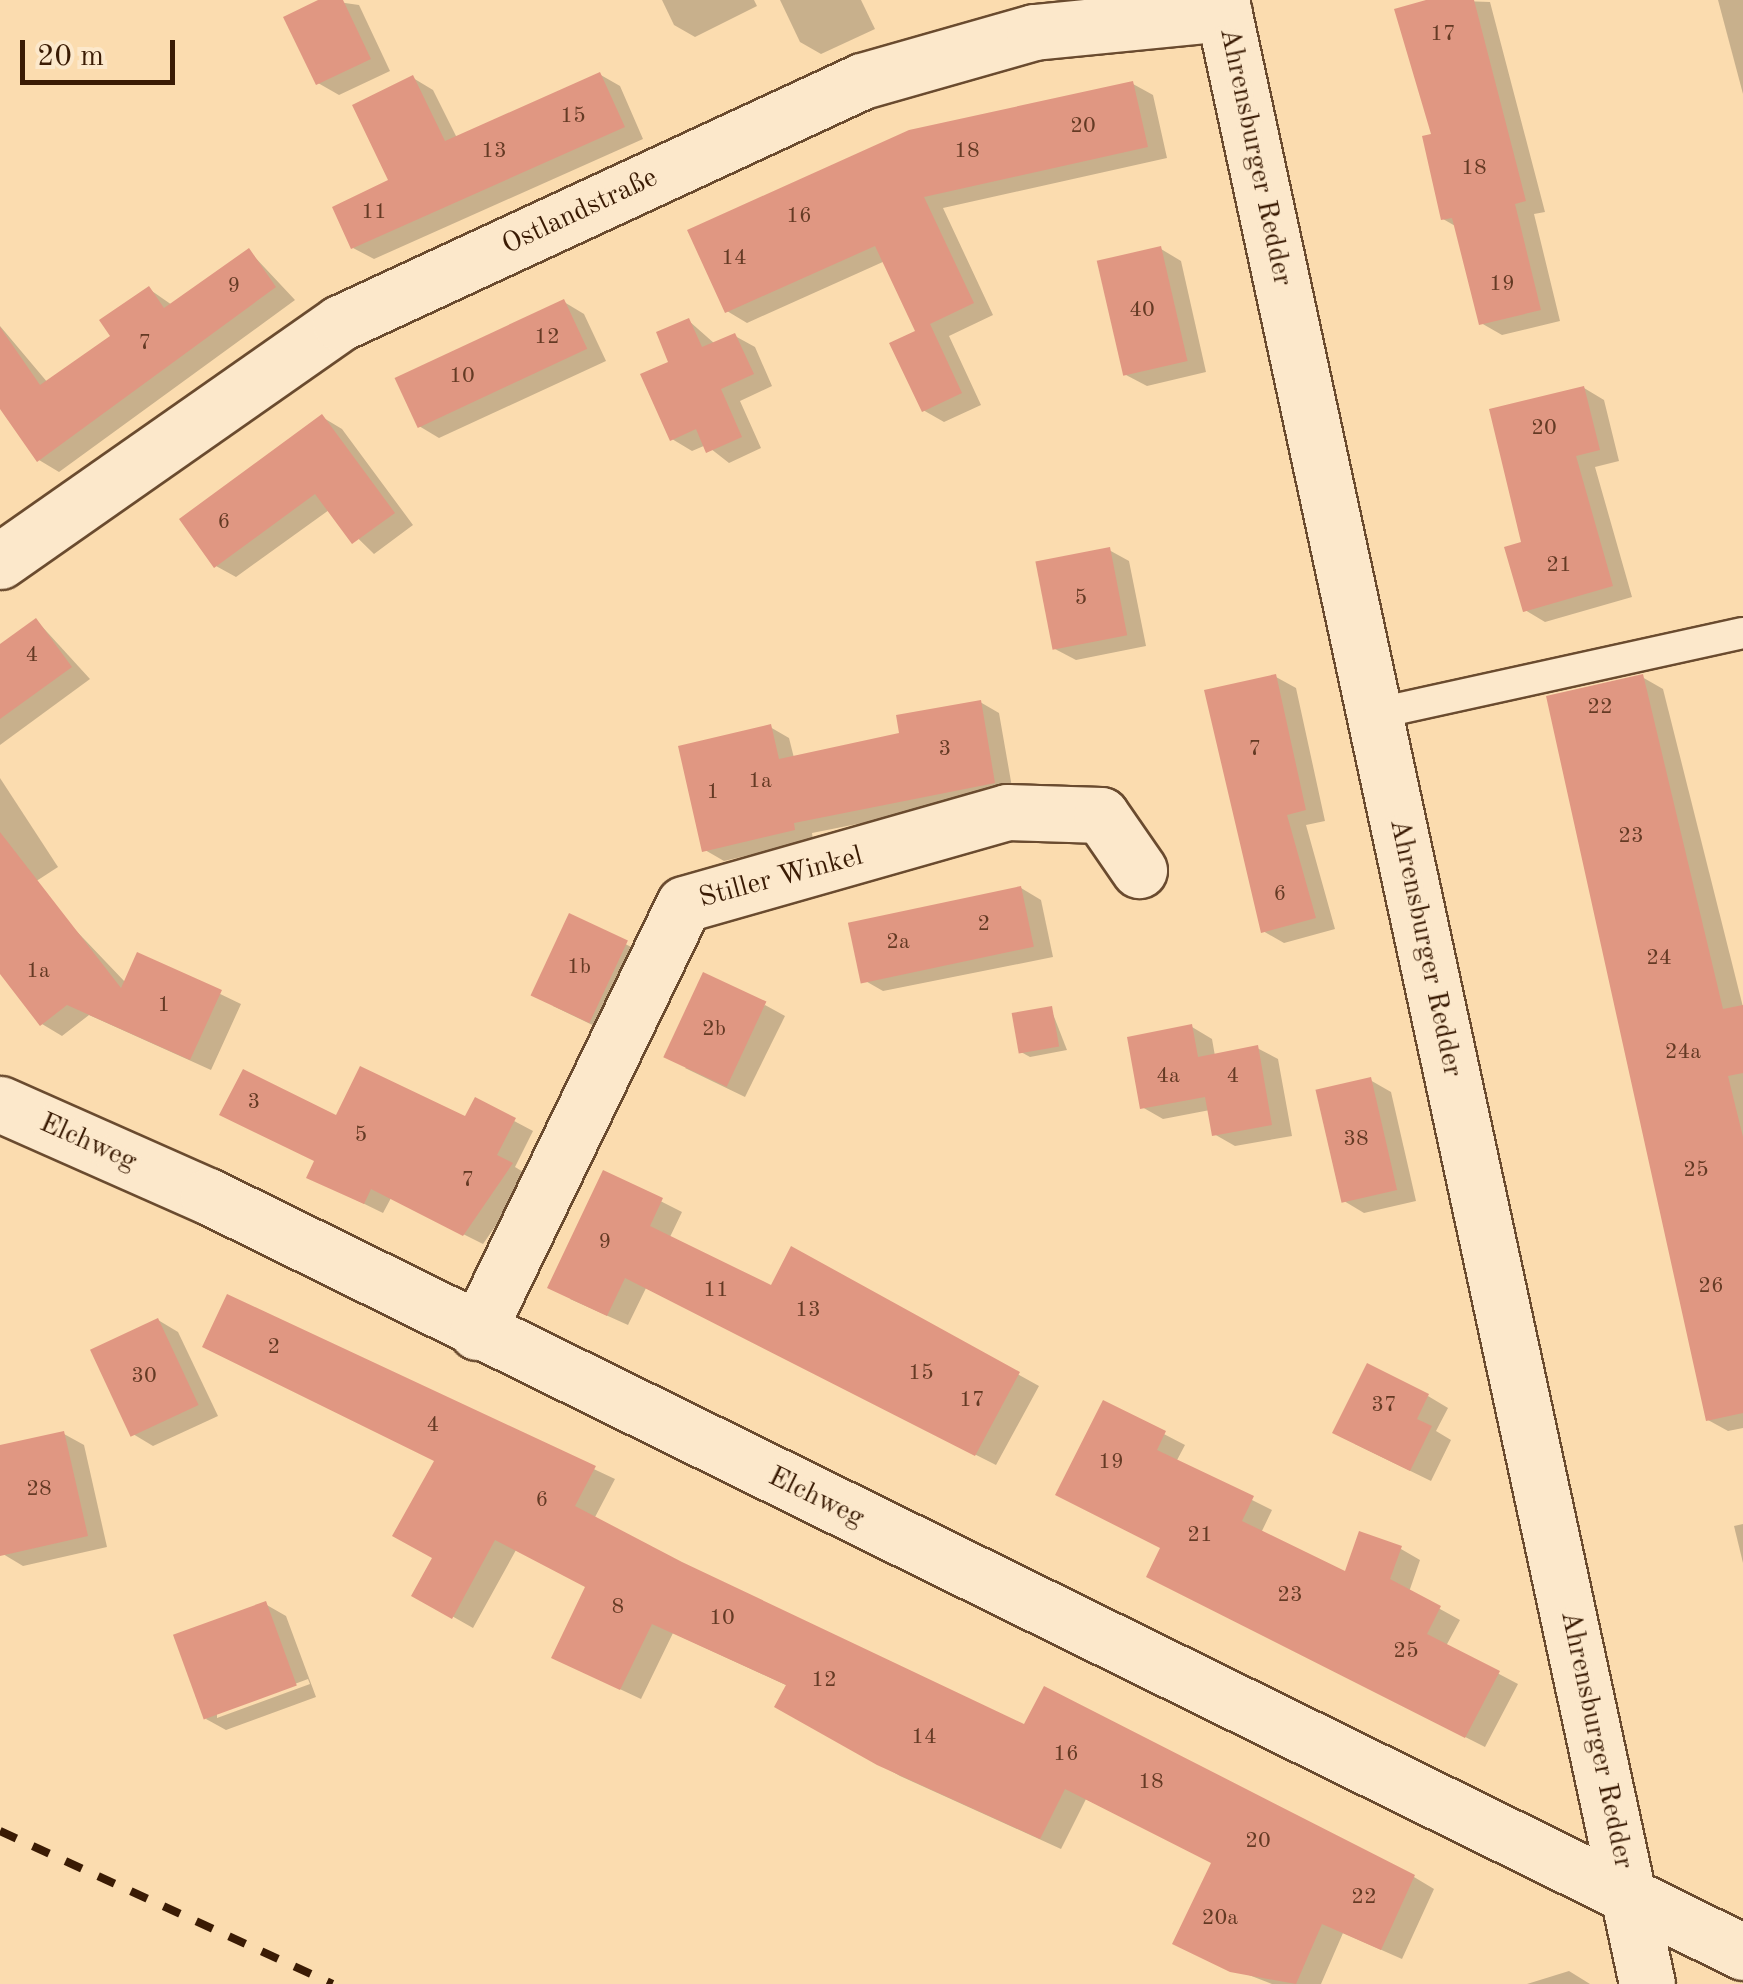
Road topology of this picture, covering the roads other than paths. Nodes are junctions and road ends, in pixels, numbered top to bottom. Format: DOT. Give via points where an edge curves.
graph roads {
  1 [pos="1222,6"];
  2 [pos="0,561"];
  3 [pos="1743,633"];
  4 [pos="1377,725"];
  5 [pos="1139,870"];
  6 [pos="0,1104"];
  7 [pos="478,1332"];
  8 [pos="1630,1897"];
  9 [pos="1743,1952"];
  10 [pos="1647,1984"];
  1 -- 2 [label="street, Ostlandstraße" via="1034,32 862,82 340,323"];
  1 -- 4 [label="street, Ahrensburger Redder"];
  3 -- 4 [label="lane" via="1397,710"];
  4 -- 8 [label="street, Ahrensburger Redder"];
  5 -- 7 [label="street, Stiller Winkel" via="1101,816 1007,812 684,904"];
  6 -- 7 [label="street, Elchweg"];
  7 -- 8 [label="street, Elchweg"];
  8 -- 9 [label="street, Ahrensburger Redder"];
  8 -- 10 [label="street, Ahrensburger Redder"];
}
